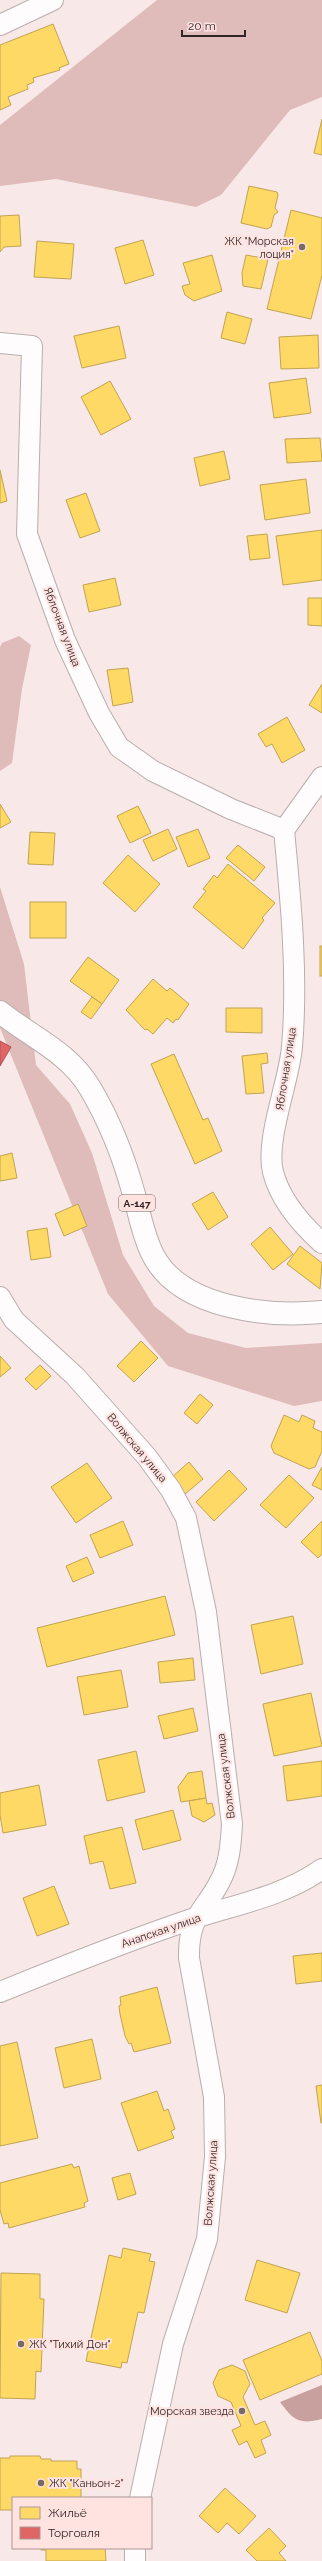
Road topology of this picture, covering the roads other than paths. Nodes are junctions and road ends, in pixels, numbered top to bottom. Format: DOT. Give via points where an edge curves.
graph roads {
  1 [pos="53,0"];
  2 [pos="0,25"];
  3 [pos="0,343"];
  4 [pos="322,776"];
  5 [pos="284,830"];
  6 [pos="0,1012"];
  7 [pos="322,1243"];
  8 [pos="0,1297"];
  9 [pos="322,1312"];
  10 [pos="322,1870"];
  11 [pos="196,1918"];
  12 [pos="0,1992"];
  13 [pos="140,2497"];
  14 [pos="135,2549"];
  15 [pos="135,2561"];
  1 -- 2 [label="street"];
  3 -- 5 [label="street, Яблочная улица" via="32,346 28,534 64,640 99,713 119,747 153,772 231,809"];
  4 -- 5 [label="street"];
  5 -- 7 [label="street, Яблочная улица" via="295,1012 292,1050 272,1145 272,1171 281,1196 307,1229"];
  6 -- 9 [label="main road, А-147" via="60,1054 75,1067 89,1087 124,1161 152,1255 167,1275 207,1300 227,1306 297,1314"];
  8 -- 11 [label="street, Волжская улица" via="14,1320 75,1376 147,1457 171,1490 186,1518 206,1612 232,1824 229,1854 223,1875"];
  10 -- 11 [label="street, Анапская улица" via="267,1897"];
  11 -- 12 [label="street, Анапская улица" via="87,1957"];
  11 -- 13 [label="street, Волжская улица" via="188,1938 189,1958 214,2097 215,2157 207,2239 173,2344"];
  14 -- 15 [label="street"];
}
